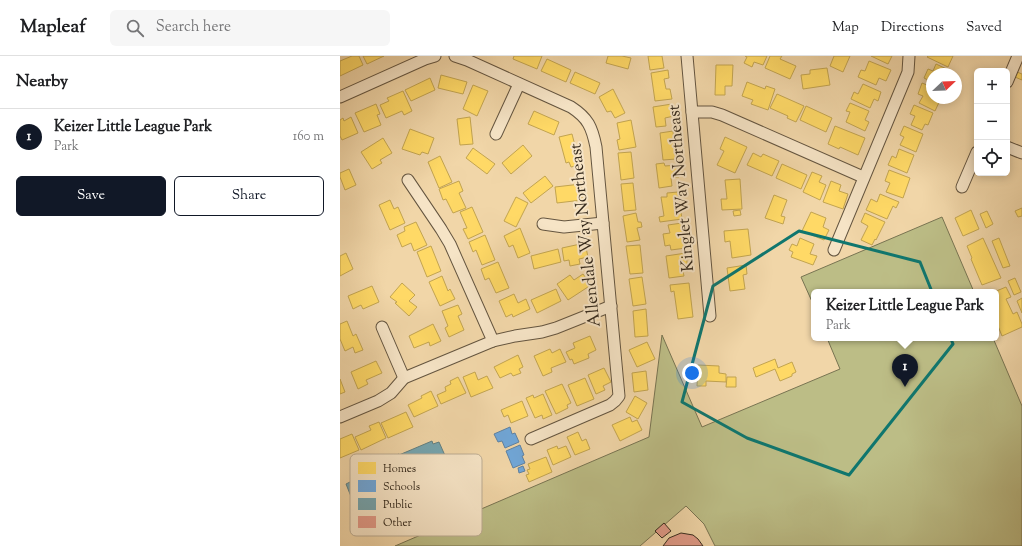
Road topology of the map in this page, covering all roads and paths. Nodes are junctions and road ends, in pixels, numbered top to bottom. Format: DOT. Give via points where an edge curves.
graph roads {
  1 [pos="435,56"];
  2 [pos="455,56"];
  3 [pos="687,56"];
  4 [pos="909,56"];
  5 [pos="1018,56"];
  6 [pos="1010,75"];
  7 [pos="519,84"];
  8 [pos="340,97"];
  9 [pos="692,112"];
  10 [pos="496,134"];
  11 [pos="1010,148"];
  12 [pos="1022,153"];
  13 [pos="974,159"];
  14 [pos="864,177"];
  15 [pos="408,180"];
  16 [pos="962,187"];
  17 [pos="603,223"];
  18 [pos="543,224"];
  19 [pos="834,250"];
  20 [pos="611,306"];
  21 [pos="710,316"];
  22 [pos="382,327"];
  23 [pos="493,342"];
  24 [pos="404,378"];
  25 [pos="340,417"];
  26 [pos="531,439"];
  1 -- 8 [label="street"];
  2 -- 7 [label="street, Allendale Way Northeast"];
  3 -- 9 [label="street, Kinglet Way Northeast"];
  4 -- 14 [label="street" via="908,72"];
  5 -- 6 [label="street"];
  7 -- 10 [label="street"];
  7 -- 17 [label="street, Allendale Way Northeast" via="571,107 588,122 596,147"];
  9 -- 14 [label="street" via="722,115"];
  9 -- 21 [label="street, Kinglet Way Northeast"];
  11 -- 12 [label="street"];
  13 -- 16 [label="street"];
  14 -- 19 [label="street"];
  15 -- 23 [label="street" via="450,244"];
  17 -- 18 [label="street" via="564,227"];
  17 -- 20 [label="street, Allendale Way Northeast"];
  20 -- 23 [label="street" via="556,328"];
  20 -- 26 [label="street, Allendale Way Northeast" via="619,396 610,405"];
  22 -- 24 [label="street"];
  23 -- 24 [label="street"];
  24 -- 25 [label="street" via="391,393 378,401"];
}
